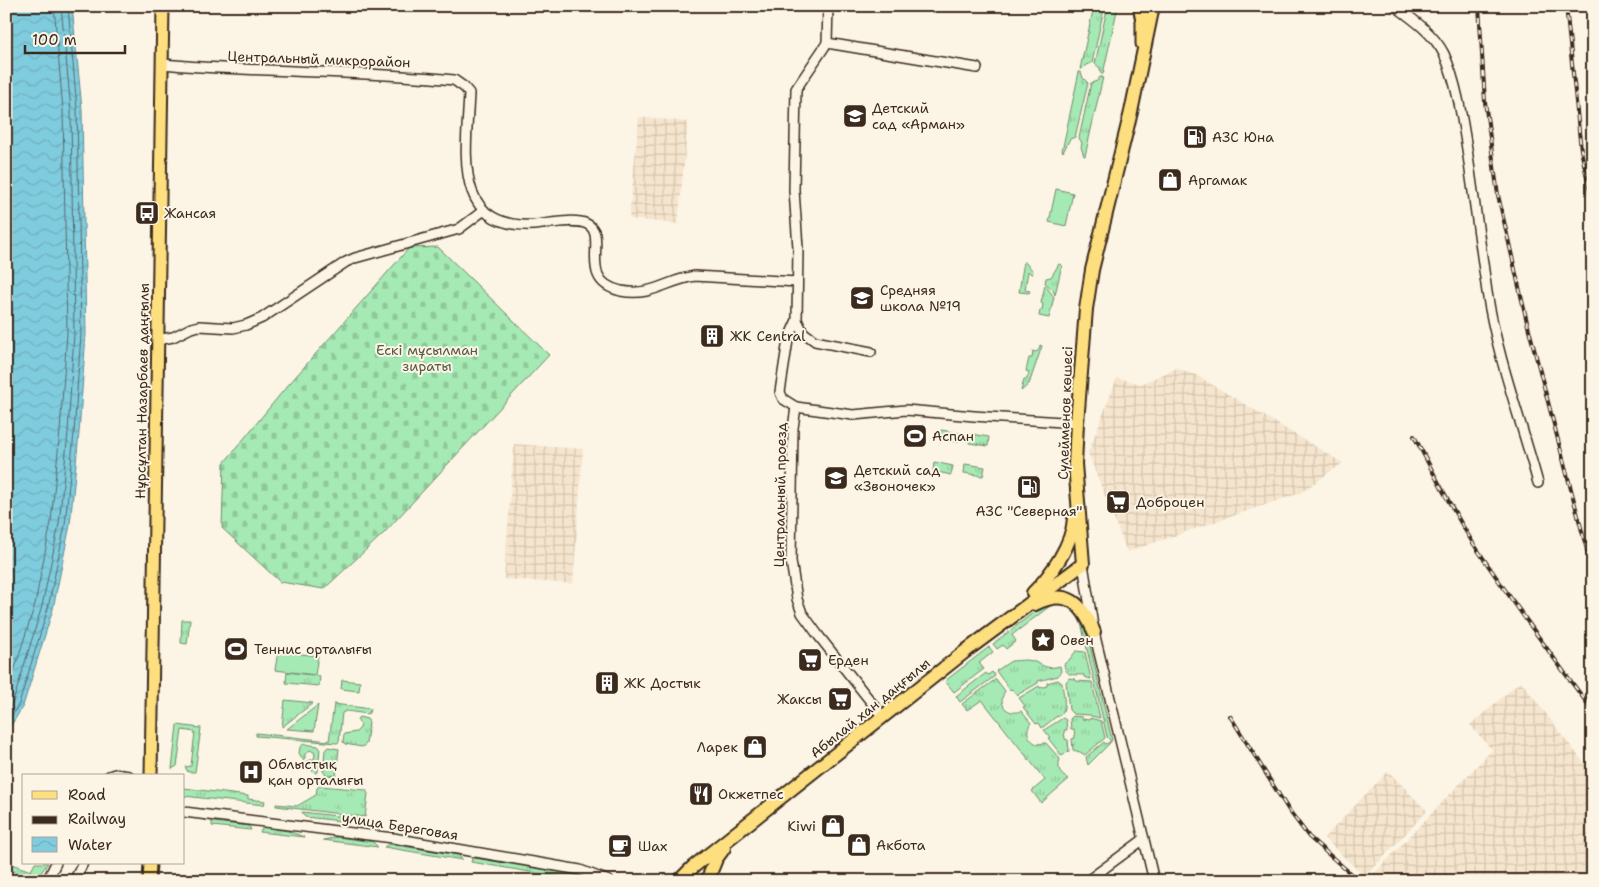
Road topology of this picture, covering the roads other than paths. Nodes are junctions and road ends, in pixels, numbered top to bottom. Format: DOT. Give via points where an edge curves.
graph roads {
  1 [pos="163,6"];
  2 [pos="828,6"];
  3 [pos="1139,6"];
  4 [pos="1153,6"];
  5 [pos="1395,6"];
  6 [pos="827,43"];
  7 [pos="1142,61"];
  8 [pos="162,64"];
  9 [pos="977,68"];
  10 [pos="483,211"];
  11 [pos="797,282"];
  12 [pos="797,320"];
  13 [pos="157,340"];
  14 [pos="871,352"];
  15 [pos="796,407"];
  16 [pos="1077,423"];
  17 [pos="1076,479"];
  18 [pos="1538,483"];
  19 [pos="1083,564"];
  20 [pos="1008,618"];
  21 [pos="1094,632"];
  22 [pos="883,717"];
  23 [pos="151,774"];
  24 [pos="185,812"];
  25 [pos="738,832"];
  26 [pos="1144,839"];
  27 [pos="56,864"];
  28 [pos="82,864"];
  29 [pos="150,864"];
  30 [pos="47,881"];
  31 [pos="74,881"];
  32 [pos="149,881"];
  33 [pos="609,881"];
  34 [pos="679,881"];
  35 [pos="707,881"];
  36 [pos="1087,881"];
  37 [pos="1154,881"];
  1 -- 8 [label="main road, Нұрсұлтан Назарбаев даңғылы"];
  2 -- 6 [label="street"];
  3 -- 7 [label="main road"];
  4 -- 7 [label="highway, Сүлейменов көшесі"];
  5 -- 18 [label="street" via="1436,42 1450,71 1464,132 1487,294"];
  6 -- 9 [label="street"];
  6 -- 11 [label="street" via="796,89 794,190"];
  7 -- 16 [label="highway, Сүлейменов көшесі" via="1092,270"];
  8 -- 10 [label="street, Центральный микрорайон" via="454,80 469,93 466,167 474,196"];
  8 -- 13 [label="main road, Нұрсұлтан Назарбаев даңғылы"];
  10 -- 11 [label="street" via="514,224 586,224 593,228 596,236 595,266 598,274 608,286 624,291 650,292 695,276"];
  10 -- 13 [label="street" via="459,229 346,262 262,318 246,325 233,328 199,326 173,338"];
  11 -- 12 [label="street"];
  12 -- 14 [label="street" via="803,332 815,341"];
  12 -- 15 [label="street" via="788,340 780,392 783,399"];
  13 -- 23 [label="main road, Нұрсұлтан Назарбаев даңғылы"];
  15 -- 16 [label="street, Центральный проезд" via="853,416 906,410"];
  15 -- 22 [label="street, Центральный проезд" via="790,561 797,599 802,613"];
  16 -- 17 [label="highway, Сүлейменов көшесі"];
  17 -- 19 [label="highway, Сүлейменов көшесі"];
  17 -- 20 [label="highway" via="1074,523 1069,540 1045,579"];
  19 -- 20 [label="highway, Абылай хан даңғылы"];
  19 -- 21 [label="street, Сүлейменов көшесі"];
  20 -- 21 [label="highway" via="1042,601 1064,598 1081,608"];
  20 -- 22 [label="highway, Абылай хан даңғылы"];
  21 -- 26 [label="street, Сүлейменов көшесі"];
  22 -- 25 [label="highway, Абылай хан даңғылы"];
  24 -- 33 [label="street, улица Береговая" via="393,838 580,870"];
  25 -- 34 [label="highway, Абылай хан даңғылы"];
  25 -- 35 [label="highway" via="716,859"];
  26 -- 36 [label="street"];
  26 -- 37 [label="street, Сүлейменов көшесі"];
  27 -- 30 [label="street"];
  28 -- 31 [label="street"];
  29 -- 32 [label="main road"];
}
